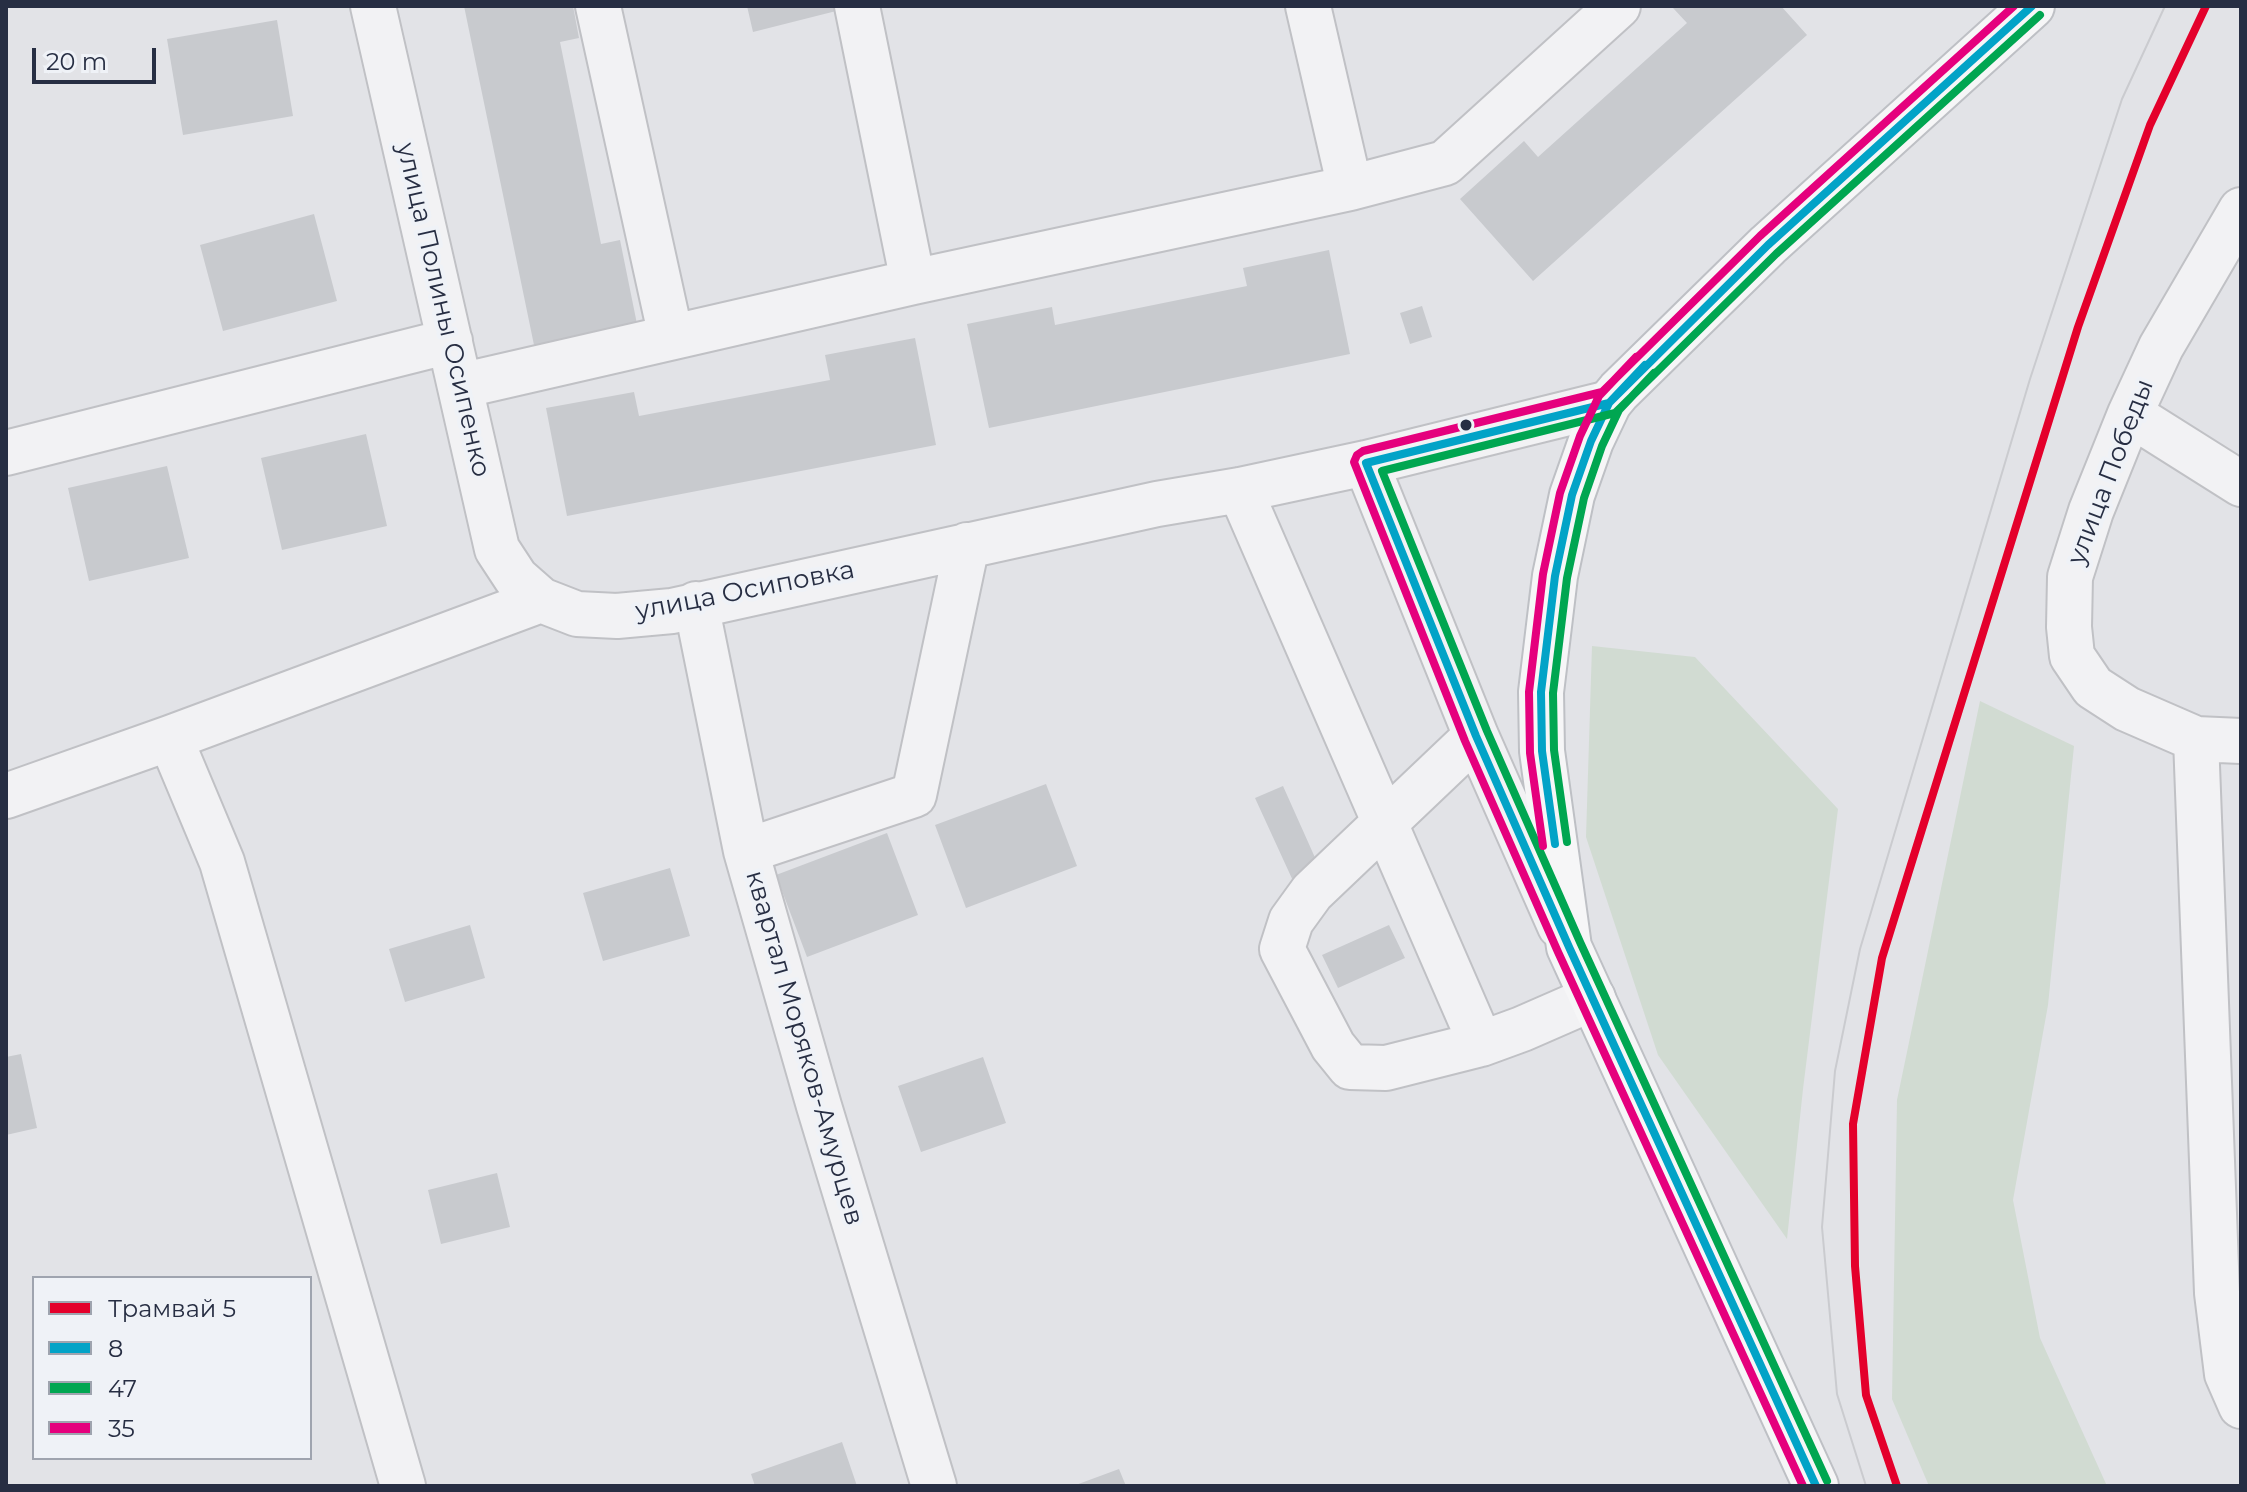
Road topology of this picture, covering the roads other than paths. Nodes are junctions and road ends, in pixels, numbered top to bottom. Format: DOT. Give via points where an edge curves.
graph roads {
  1 [pos="373,6"];
  2 [pos="598,6"];
  3 [pos="857,6"];
  4 [pos="1618,6"];
  5 [pos="2032,6"];
  6 [pos="1315,10"];
  7 [pos="1350,188"];
  8 [pos="2241,210"];
  9 [pos="913,282"];
  10 [pos="671,337"];
  11 [pos="450,341"];
  12 [pos="460,386"];
  13 [pos="1609,403"];
  14 [pos="2130,414"];
  15 [pos="6,453"];
  16 [pos="1366,463"];
  17 [pos="2241,484"];
  18 [pos="1240,490"];
  19 [pos="967,545"];
  20 [pos="541,600"];
  21 [pos="696,604"];
  22 [pos="1476,736"];
  23 [pos="170,738"];
  24 [pos="2196,739"];
  25 [pos="2241,741"];
  26 [pos="6,796"];
  27 [pos="1384,823"];
  28 [pos="746,851"];
  29 [pos="1569,947"];
  30 [pos="1593,998"];
  31 [pos="1481,1044"];
  32 [pos="2241,1406"];
  33 [pos="403,1486"];
  34 [pos="934,1486"];
  35 [pos="1816,1486"];
  1 -- 11 [label="street, улица Полины Осипенко"];
  2 -- 10 [label="street"];
  3 -- 9 [label="street"];
  4 -- 7 [label="street" via="1445,163"];
  5 -- 13 [label="main road" via="1768,245"];
  6 -- 7 [label="street"];
  7 -- 9 [label="street"];
  8 -- 14 [label="street, улица Победы" via="2161,347"];
  9 -- 10 [label="street"];
  10 -- 12 [label="street"];
  11 -- 12 [label="street, улица Полины Осипенко"];
  11 -- 15 [label="street"];
  12 -- 20 [label="street, улица Полины Осипенко" via="497,549 516,578"];
  13 -- 16 [label="street, улица Осиповка"];
  13 -- 29 [label="main road" via="1572,495 1555,576 1541,692 1542,751"];
  14 -- 17 [label="street"];
  14 -- 24 [label="street, улица Победы" via="2070,577 2072,656 2093,687 2127,709"];
  16 -- 18 [label="street, улица Осиповка"];
  16 -- 22 [label="street"];
  18 -- 19 [label="street, улица Осиповка"];
  18 -- 27 [label="street"];
  19 -- 21 [label="street, улица Осиповка"];
  19 -- 28 [label="street" via="914,795"];
  20 -- 21 [label="street, улица Осиповка" via="577,614 617,616"];
  20 -- 23 [label="street"];
  21 -- 28 [label="street, квартал Моряков-Амурцев"];
  22 -- 27 [label="street"];
  22 -- 29 [label="street"];
  23 -- 26 [label="street"];
  23 -- 33 [label="street" via="222,862"];
  24 -- 25 [label="street, улица Победы"];
  24 -- 32 [label="street" via="2217,1293 2227,1374"];
  27 -- 31 [label="street"];
  27 -- 31 [label="street" via="1312,892 1291,921 1282,949 1333,1046 1350,1067 1386,1068"];
  28 -- 34 [label="street, квартал Моряков-Амурцев"];
  29 -- 30 [label="main road"];
  30 -- 31 [label="street"];
  30 -- 35 [label="main road"];
}
